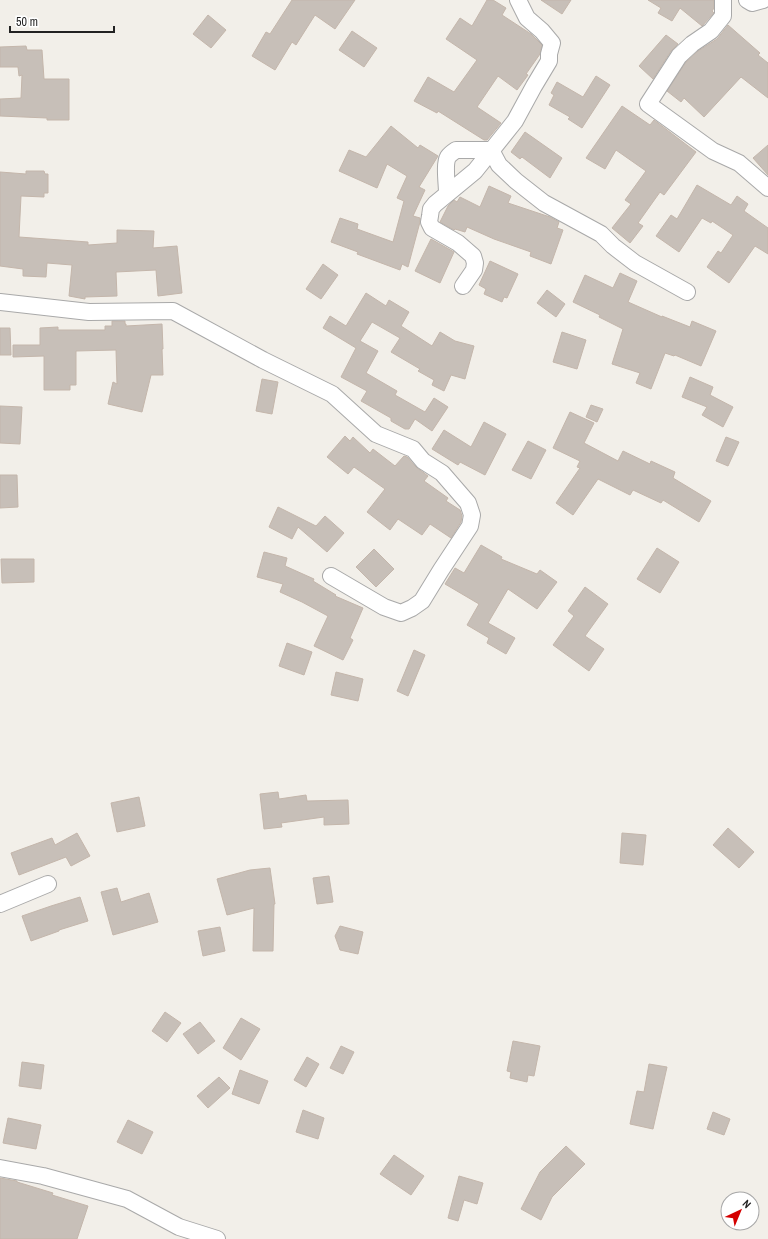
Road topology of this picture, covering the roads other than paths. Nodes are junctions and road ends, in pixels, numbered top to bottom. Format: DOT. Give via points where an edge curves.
graph roads {
  1 [pos="518,0"];
  2 [pos="723,0"];
  3 [pos="747,0"];
  4 [pos="763,0"];
  5 [pos="491,150"];
  6 [pos="768,188"];
  7 [pos="447,193"];
  8 [pos="463,286"];
  9 [pos="687,292"];
  10 [pos="0,302"];
  11 [pos="331,576"];
  12 [pos="48,884"];
  13 [pos="0,904"];
  14 [pos="0,1168"];
  15 [pos="217,1239"];
  1 -- 5 [label="street" via="527,18 552,43 549,61 515,121"];
  2 -- 6 [label="street" via="723,16 711,30 679,56 648,104 712,151 739,163"];
  3 -- 4 [label="street" via="752,3"];
  5 -- 7 [label="street" via="475,171"];
  5 -- 7 [label="street" via="456,150 452,153 446,162"];
  5 -- 9 [label="street" via="499,165 544,203 601,234 635,263"];
  7 -- 8 [label="street" via="435,204 429,222 432,228 458,243 473,256 474,270"];
  10 -- 11 [label="street" via="89,312 173,311 332,394 376,434 413,450 422,461 442,473 468,503 472,514 470,526 422,601 412,608 401,613 384,607"];
  12 -- 13 [label="street"];
  14 -- 15 [label="street" via="43,1176 127,1199 179,1227"];
}
